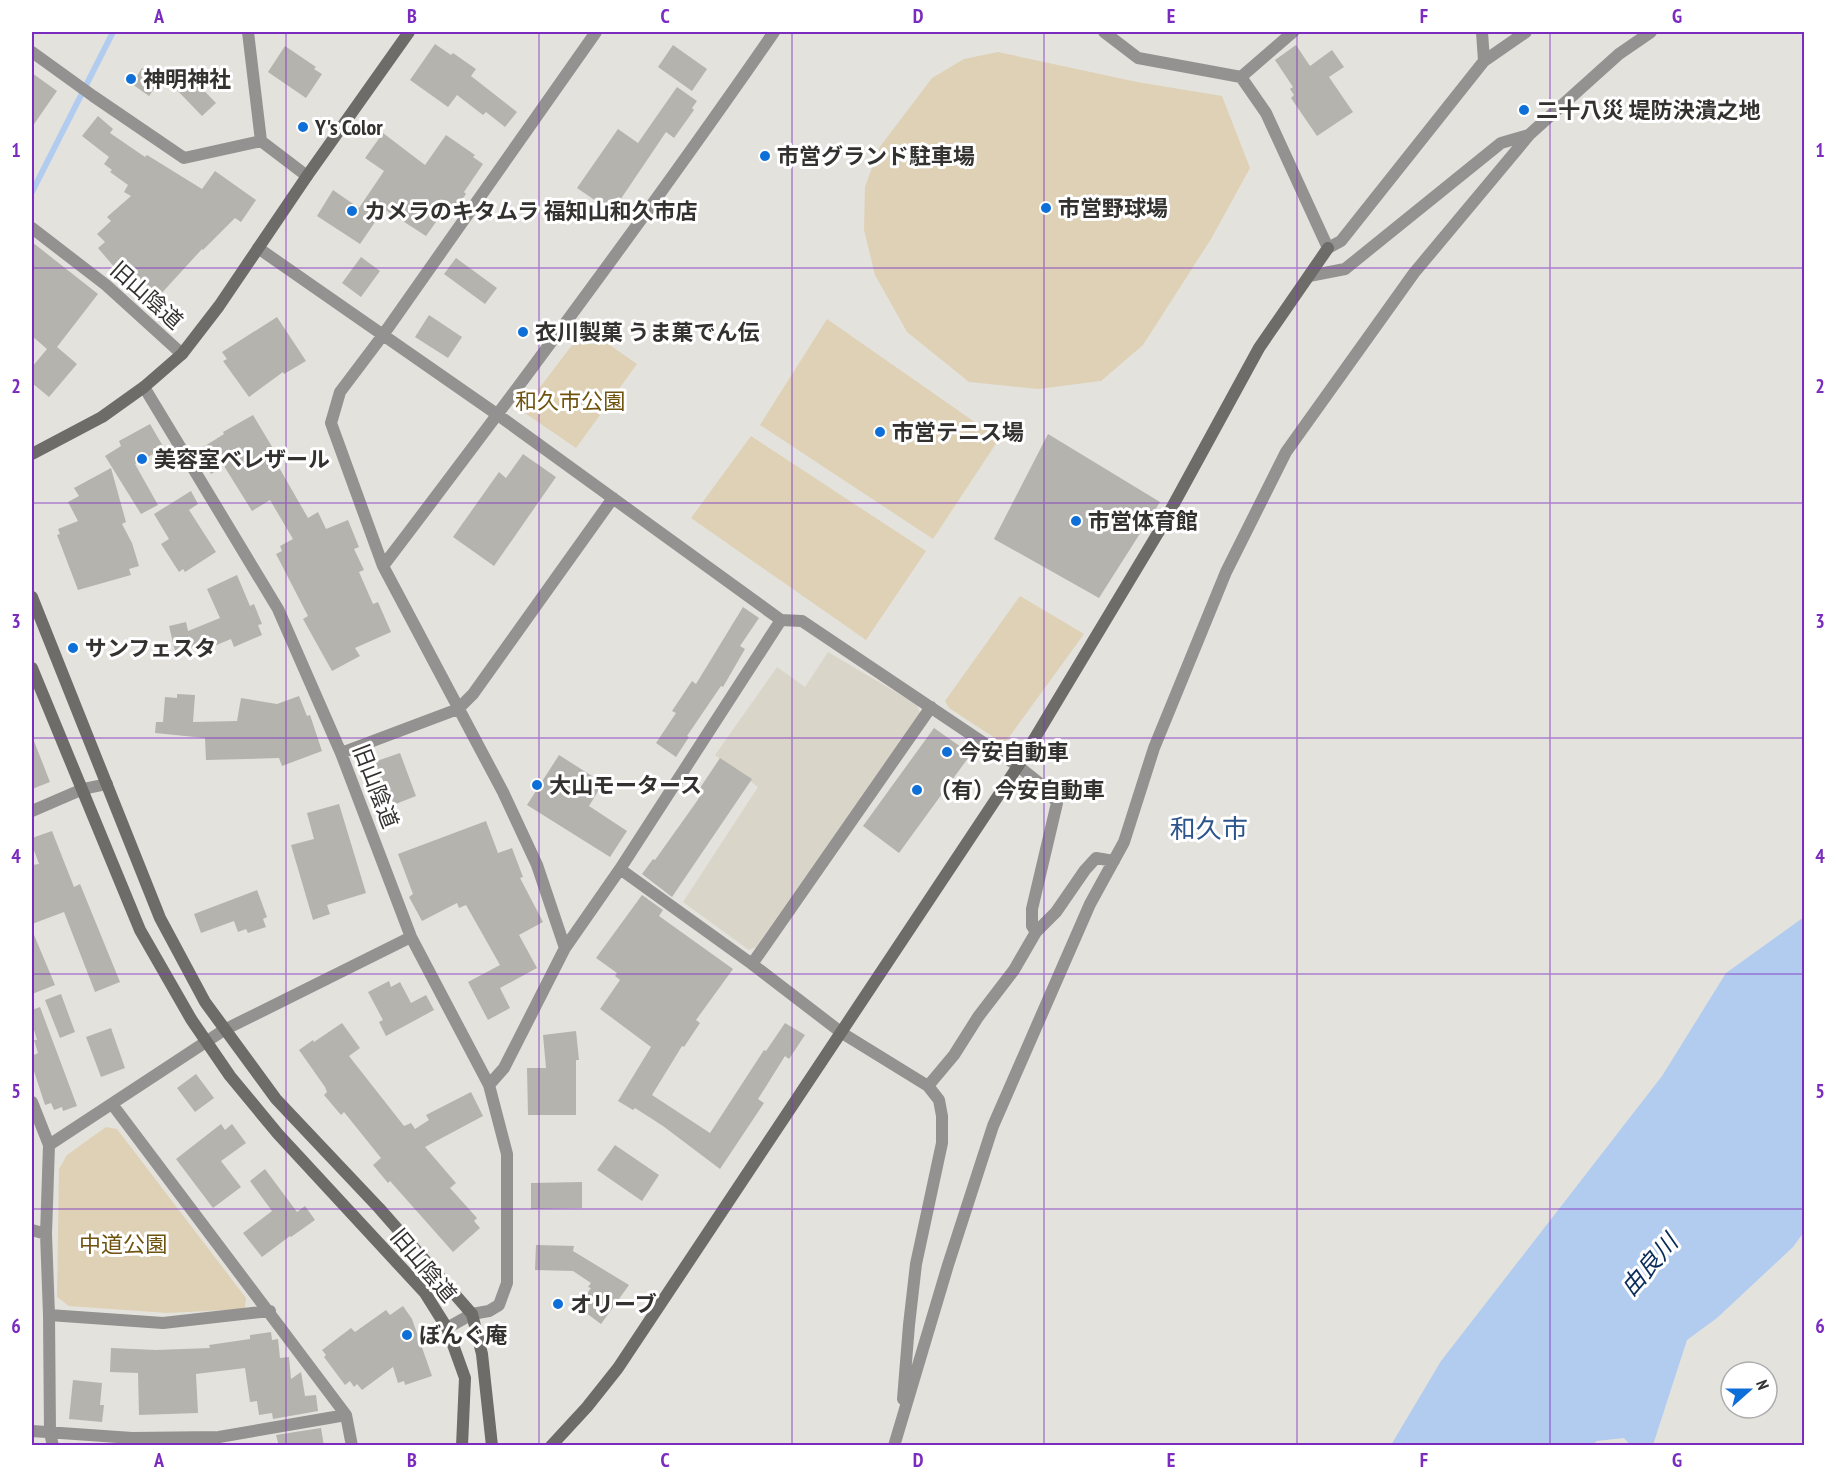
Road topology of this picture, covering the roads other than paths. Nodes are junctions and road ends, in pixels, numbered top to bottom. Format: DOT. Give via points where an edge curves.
graph roads {
  1 [pos="248,32"];
  2 [pos="409,32"];
  3 [pos="596,32"];
  4 [pos="774,32"];
  5 [pos="1104,32"];
  6 [pos="1293,32"];
  7 [pos="1482,32"];
  8 [pos="1526,32"];
  9 [pos="1651,32"];
  10 [pos="32,52"];
  11 [pos="1484,62"];
  12 [pos="1241,77"];
  13 [pos="1530,134"];
  14 [pos="261,141"];
  15 [pos="307,176"];
  16 [pos="32,228"];
  17 [pos="258,248"];
  18 [pos="1328,248"];
  19 [pos="1308,276"];
  20 [pos="382,335"];
  21 [pos="182,354"];
  22 [pos="144,387"];
  23 [pos="498,415"];
  24 [pos="32,454"];
  25 [pos="613,498"];
  26 [pos="383,566"];
  27 [pos="32,597"];
  28 [pos="781,620"];
  29 [pos="32,668"];
  30 [pos="931,707"];
  31 [pos="458,709"];
  32 [pos="341,753"];
  33 [pos="1018,766"];
  34 [pos="107,784"];
  35 [pos="83,789"];
  36 [pos="32,811"];
  37 [pos="1114,861"];
  38 [pos="620,868"];
  39 [pos="1036,933"];
  40 [pos="411,937"];
  41 [pos="565,948"];
  42 [pos="752,964"];
  43 [pos="224,1030"];
  44 [pos="842,1033"];
  45 [pos="206,1041"];
  46 [pos="489,1085"];
  47 [pos="928,1086"];
  48 [pos="32,1102"];
  49 [pos="112,1104"];
  50 [pos="49,1145"];
  51 [pos="32,1230"];
  52 [pos="46,1234"];
  53 [pos="270,1311"];
  54 [pos="472,1314"];
  55 [pos="50,1315"];
  56 [pos="447,1328"];
  57 [pos="346,1415"];
  58 [pos="902,1420"];
  59 [pos="32,1431"];
  60 [pos="50,1432"];
  61 [pos="53,1446"];
  62 [pos="352,1446"];
  63 [pos="462,1446"];
  64 [pos="492,1446"];
  65 [pos="550,1446"];
  66 [pos="894,1446"];
  1 -- 14 [label="street"];
  2 -- 15 [label="street"];
  3 -- 20 [label="street"];
  4 -- 23 [label="street" via="687,158"];
  5 -- 12 [label="street" via="1138,58"];
  6 -- 12 [label="street"];
  7 -- 11 [label="street"];
  8 -- 11 [label="street"];
  9 -- 13 [label="street" via="1619,54"];
  10 -- 14 [label="street" via="184,158"];
  11 -- 18 [label="street" via="1341,241"];
  12 -- 18 [label="street" via="1266,113"];
  13 -- 19 [label="street" via="1501,143 1345,269"];
  13 -- 37 [label="street" via="1414,273 1286,452 1226,572 1154,748 1124,842"];
  14 -- 15 [label="street"];
  15 -- 17 [label="street"];
  16 -- 21 [label="street, 旧山陰道" via="106,285"];
  17 -- 20 [label="street"];
  17 -- 21 [label="street"];
  18 -- 19 [label="street"];
  19 -- 33 [label="street" via="1259,348 1158,533"];
  20 -- 23 [label="street"];
  20 -- 26 [label="street" via="340,392 331,423"];
  21 -- 22 [label="street, 旧山陰道"];
  22 -- 24 [label="street" via="102,417"];
  22 -- 32 [label="street, 旧山陰道" via="278,609"];
  23 -- 25 [label="street"];
  23 -- 26 [label="street"];
  25 -- 28 [label="street"];
  25 -- 31 [label="street" via="473,694"];
  26 -- 31 [label="street"];
  27 -- 34 [label="street"];
  28 -- 30 [label="street" via="802,621"];
  28 -- 38 [label="street"];
  29 -- 35 [label="street, 旧山陰道"];
  30 -- 33 [label="street"];
  30 -- 42 [label="street"];
  31 -- 32 [label="street"];
  31 -- 41 [label="street" via="537,865"];
  32 -- 40 [label="street, 旧山陰道"];
  33 -- 39 [label="street" via="1058,803 1032,909"];
  33 -- 44 [label="street"];
  34 -- 35 [label="street"];
  34 -- 43 [label="street" via="160,918"];
  35 -- 36 [label="street"];
  35 -- 45 [label="street, 旧山陰道" via="140,930"];
  37 -- 39 [label="street" via="1096,858"];
  37 -- 58 [label="street" via="1090,904 993,1126"];
  38 -- 41 [label="street"];
  38 -- 42 [label="street"];
  39 -- 47 [label="street" via="954,1055"];
  40 -- 43 [label="street"];
  40 -- 46 [label="street, 旧山陰道"];
  41 -- 46 [label="street" via="504,1068"];
  42 -- 44 [label="street"];
  43 -- 45 [label="street"];
  43 -- 54 [label="street" via="276,1099"];
  44 -- 47 [label="street"];
  44 -- 65 [label="street" via="618,1368"];
  45 -- 49 [label="street"];
  45 -- 56 [label="street, 旧山陰道" via="278,1134 425,1293"];
  46 -- 54 [label="street, 旧山陰道" via="507,1154 507,1283 499,1305"];
  47 -- 58 [label="street" via="939,1100 942,1143 916,1264"];
  48 -- 50 [label="street"];
  49 -- 50 [label="street"];
  49 -- 53 [label="street"];
  50 -- 52 [label="street"];
  51 -- 52 [label="street"];
  52 -- 55 [label="street"];
  53 -- 55 [label="street" via="163,1323"];
  53 -- 57 [label="street"];
  54 -- 56 [label="street"];
  54 -- 64 [label="street, 旧山陰道" via="482,1354"];
  55 -- 60 [label="street"];
  56 -- 63 [label="street, 旧山陰道" via="465,1378"];
  57 -- 60 [label="street" via="219,1437 132,1438"];
  57 -- 62 [label="street"];
  58 -- 66 [label="street"];
  59 -- 60 [label="street"];
  60 -- 61 [label="street"];
}
